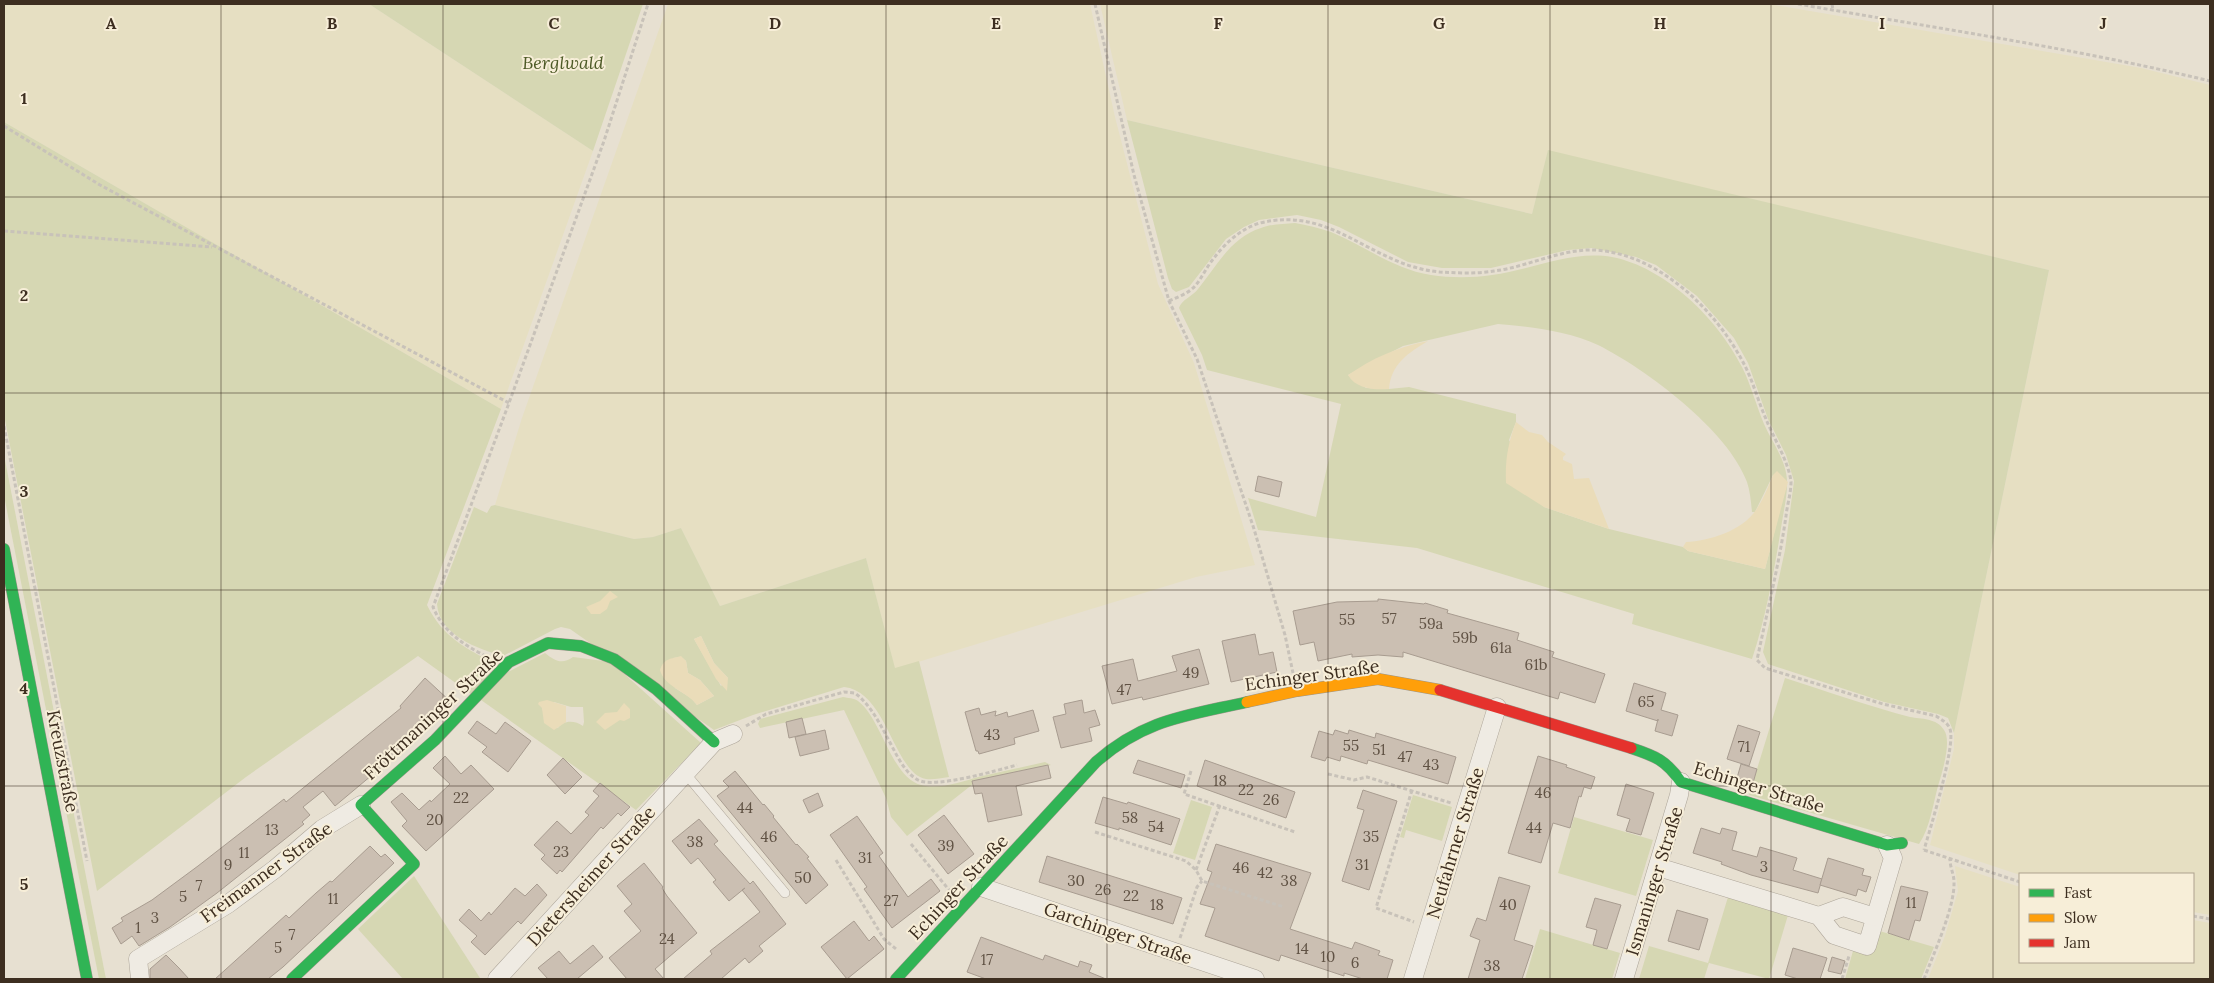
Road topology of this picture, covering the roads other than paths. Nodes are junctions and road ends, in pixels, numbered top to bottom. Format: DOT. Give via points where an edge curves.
graph roads {
  1 [pos="4,549"];
  2 [pos="1497,707"];
  3 [pos="733,734"];
  4 [pos="714,742"];
  5 [pos="685,773"];
  6 [pos="1681,782"];
  7 [pos="361,805"];
  8 [pos="1894,844"];
  9 [pos="1658,867"];
  10 [pos="982,887"];
  11 [pos="785,893"];
  12 [pos="1819,916"];
  13 [pos="1875,917"];
  14 [pos="504,977"];
  15 [pos="87,979"];
  16 [pos="140,979"];
  17 [pos="292,979"];
  18 [pos="896,979"];
  19 [pos="1256,979"];
  20 [pos="1413,979"];
  21 [pos="1624,979"];
  1 -- 15 [label="street, Kreuzstraße"];
  2 -- 6 [label="street, Echinger Straße" via="1655,756 1671,767"];
  2 -- 10 [label="street, Echinger Straße" via="1434,688 1378,679 1297,691 1163,721 1137,732 1096,762"];
  2 -- 20 [label="street, Neufahrner Straße"];
  3 -- 4 [label="street, Dietersheimer Straße"];
  4 -- 5 [label="street, Dietersheimer Straße"];
  4 -- 7 [label="street, Fröttmaninger Straße" via="656,689 614,659 581,646 548,643 509,662 435,740"];
  5 -- 11 [label="lane"];
  5 -- 14 [label="street, Dietersheimer Straße"];
  6 -- 8 [label="street, Echinger Straße"];
  6 -- 9 [label="street, Ismaninger Straße"];
  7 -- 16 [label="street, Freimanner Straße" via="322,829 228,904 138,959"];
  7 -- 17 [label="street, Fröttmaninger Straße" via="414,864"];
  8 -- 13 [label="street" via="1893,858"];
  9 -- 12 [label="street"];
  9 -- 21 [label="street, Ismaninger Straße"];
  10 -- 18 [label="street, Echinger Straße"];
  10 -- 19 [label="street, Garchinger Straße"];
  12 -- 13 [label="street" via="1843,907"];
  12 -- 13 [label="street" via="1834,935 1867,946"];
}
